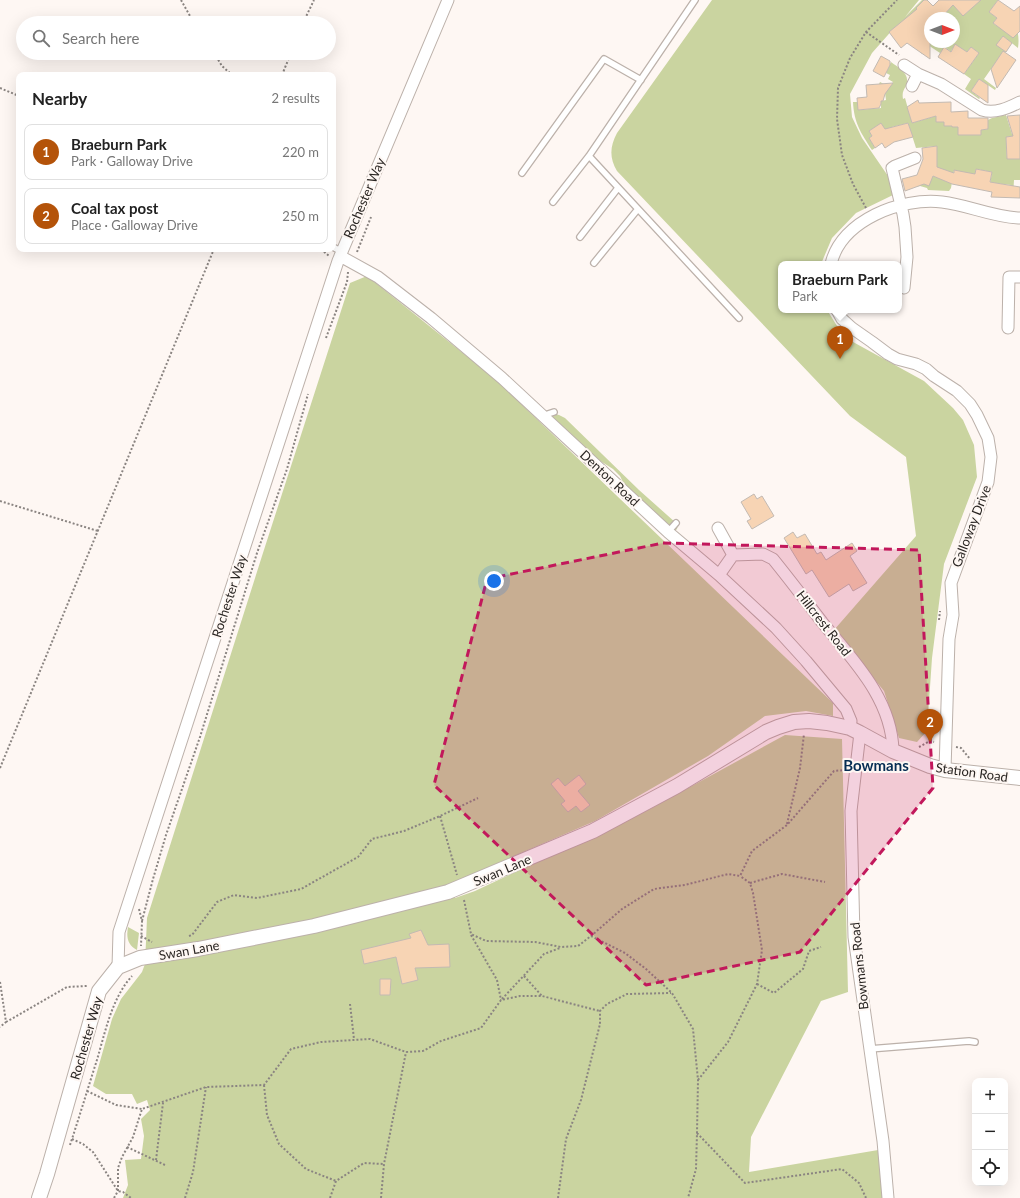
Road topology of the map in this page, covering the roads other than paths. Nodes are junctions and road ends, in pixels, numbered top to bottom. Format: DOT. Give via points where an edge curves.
graph roads {
  1 [pos="448,0"];
  2 [pos="695,0"];
  3 [pos="904,65"];
  4 [pos="918,74"];
  5 [pos="640,80"];
  6 [pos="912,86"];
  7 [pos="1020,102"];
  8 [pos="589,156"];
  9 [pos="915,158"];
  10 [pos="522,173"];
  11 [pos="618,188"];
  12 [pos="553,202"];
  13 [pos="900,205"];
  14 [pos="638,209"];
  15 [pos="1020,218"];
  16 [pos="580,237"];
  17 [pos="338,251"];
  18 [pos="832,261"];
  19 [pos="594,263"];
  20 [pos="1020,277"];
  21 [pos="904,288"];
  22 [pos="839,313"];
  23 [pos="739,318"];
  24 [pos="1008,328"];
  25 [pos="676,523"];
  26 [pos="718,528"];
  27 [pos="668,532"];
  28 [pos="733,554"];
  29 [pos="719,575"];
  30 [pos="855,730"];
  31 [pos="893,751"];
  32 [pos="945,770"];
  33 [pos="1020,778"];
  34 [pos="118,967"];
  35 [pos="975,1042"];
  36 [pos="869,1049"];
  37 [pos="39,1198"];
  38 [pos="888,1198"];
  1 -- 17 [label="street, Rochester Way"];
  2 -- 5 [label="lane"];
  3 -- 4 [label="street"];
  4 -- 6 [label="street"];
  4 -- 7 [label="street" via="941,84 985,111 1005,109"];
  5 -- 8 [label="lane"];
  5 -- 10 [label="lane" via="604,59"];
  8 -- 11 [label="lane"];
  8 -- 12 [label="lane"];
  9 -- 13 [label="street" via="892,168"];
  11 -- 14 [label="lane"];
  11 -- 16 [label="lane"];
  13 -- 15 [label="street" via="942,202 999,216"];
  13 -- 18 [label="street" via="858,225 842,240"];
  13 -- 21 [label="street" via="904,219 907,257"];
  14 -- 19 [label="lane"];
  14 -- 23 [label="lane"];
  17 -- 27 [label="street, Denton Road" via="352,263 378,277 549,414"];
  17 -- 34 [label="street, Rochester Way" via="119,932"];
  20 -- 24 [label="street" via="1009,277"];
  22 -- 32 [label="street, Galloway Drive" via="852,328 888,354 926,369 957,391 970,404 988,438 988,482 951,583 953,615"];
  25 -- 27 [label="lane"];
  26 -- 28 [label="street"];
  27 -- 29 [label="street, Denton Road"];
  28 -- 29 [label="street"];
  28 -- 31 [label="street, Hillcrest Road" via="763,554 773,559 874,689 885,710 892,732"];
  29 -- 30 [label="street, Denton Road" via="806,660 848,712"];
  30 -- 31 [label="street, Station Road"];
  30 -- 34 [label="street, Swan Lane" via="805,721 766,732 677,786 593,831 448,892 314,926 140,958"];
  30 -- 36 [label="street, Bowmans Road" via="850,811 854,938"];
  31 -- 32 [label="street, Station Road"];
  32 -- 33 [label="street, Station Road"];
  34 -- 37 [label="street, Rochester Way" via="99,991"];
  35 -- 36 [label="lane"];
  36 -- 38 [label="street, Bowmans Road" via="883,1141"];
}
